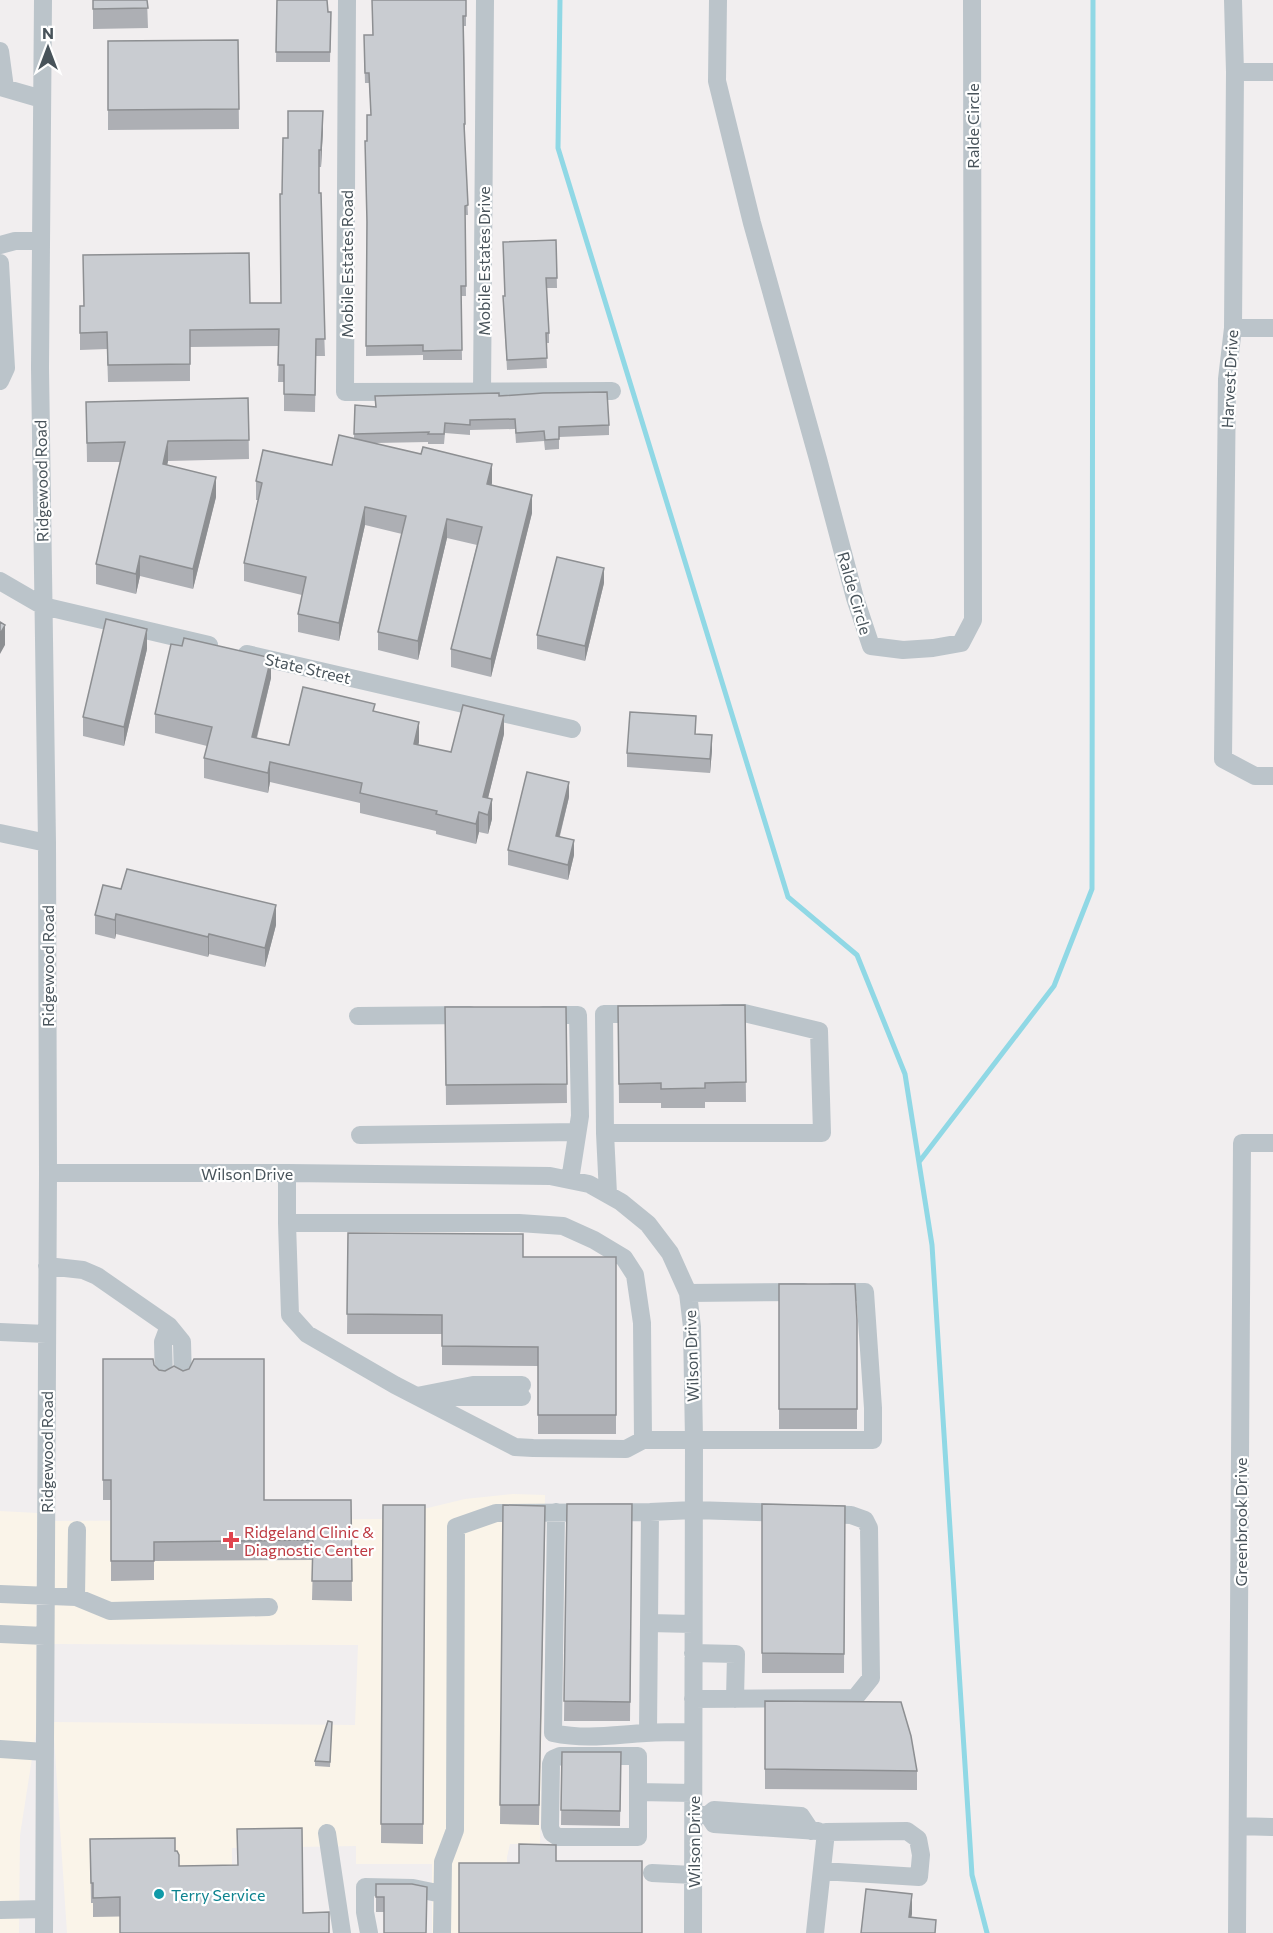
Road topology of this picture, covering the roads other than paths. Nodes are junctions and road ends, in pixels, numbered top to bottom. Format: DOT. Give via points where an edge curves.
graph roads {
  1 [pos="42,0"];
  2 [pos="347,0"];
  3 [pos="485,0"];
  4 [pos="718,0"];
  5 [pos="972,0"];
  6 [pos="1233,0"];
  7 [pos="0,51"];
  8 [pos="1235,72"];
  9 [pos="1273,72"];
  10 [pos="2,87"];
  11 [pos="42,99"];
  12 [pos="41,241"];
  13 [pos="0,245"];
  14 [pos="0,262"];
  15 [pos="1233,328"];
  16 [pos="1273,328"];
  17 [pos="0,381"];
  18 [pos="612,391"];
  19 [pos="482,393"];
  20 [pos="0,581"];
  21 [pos="43,606"];
  22 [pos="572,729"];
  23 [pos="1273,776"];
  24 [pos="0,833"];
  25 [pos="47,843"];
  26 [pos="662,1014"];
  27 [pos="709,1014"];
  28 [pos="483,1015"];
  29 [pos="531,1015"];
  30 [pos="358,1016"];
  31 [pos="577,1132"];
  32 [pos="605,1133"];
  33 [pos="360,1136"];
  34 [pos="1273,1143"];
  35 [pos="48,1173"];
  36 [pos="288,1173"];
  37 [pos="570,1180"];
  38 [pos="608,1194"];
  39 [pos="287,1222"];
  40 [pos="47,1266"];
  41 [pos="688,1293"];
  42 [pos="0,1332"];
  43 [pos="46,1334"];
  44 [pos="174,1379"];
  45 [pos="522,1391"];
  46 [pos="417,1396"];
  47 [pos="644,1440"];
  48 [pos="694,1440"];
  49 [pos="694,1510"];
  50 [pos="556,1512"];
  51 [pos="650,1512"];
  52 [pos="77,1530"];
  53 [pos="0,1594"];
  54 [pos="45,1597"];
  55 [pos="76,1597"];
  56 [pos="269,1607"];
  57 [pos="649,1623"];
  58 [pos="693,1624"];
  59 [pos="0,1634"];
  60 [pos="45,1636"];
  61 [pos="693,1653"];
  62 [pos="693,1699"];
  63 [pos="735,1699"];
  64 [pos="693,1732"];
  65 [pos="648,1733"];
  66 [pos="0,1749"];
  67 [pos="45,1752"];
  68 [pos="638,1792"];
  69 [pos="693,1793"];
  70 [pos="701,1815"];
  71 [pos="1238,1826"];
  72 [pos="1273,1827"];
  73 [pos="818,1831"];
  74 [pos="327,1833"];
  75 [pos="822,1871"];
  76 [pos="652,1874"];
  77 [pos="693,1875"];
  78 [pos="442,1894"];
  79 [pos="44,1909"];
  80 [pos="0,1910"];
  81 [pos="44,1933"];
  82 [pos="342,1933"];
  83 [pos="369,1933"];
  84 [pos="442,1933"];
  85 [pos="693,1933"];
  86 [pos="815,1933"];
  87 [pos="1237,1933"];
  1 -- 11 [label="street, Ridgewood Road"];
  2 -- 19 [label="street, Mobile Estates Road" via="345,392"];
  3 -- 19 [label="street, Mobile Estates Drive"];
  4 -- 5 [label="street, Ralde Circle" via="717,81 752,224 855,598 871,646 903,650 961,643 973,620"];
  6 -- 8 [label="street, Harvest Drive"];
  7 -- 10 [label="street"];
  8 -- 9 [label="street"];
  8 -- 15 [label="street, Harvest Drive"];
  10 -- 11 [label="street"];
  11 -- 12 [label="street, Ridgewood Road"];
  12 -- 13 [label="street"];
  12 -- 21 [label="street, Ridgewood Road"];
  14 -- 17 [label="street" via="6,368"];
  15 -- 16 [label="street"];
  15 -- 23 [label="street, Harvest Drive" via="1227,379 1223,759 1255,776"];
  18 -- 19 [label="street"];
  20 -- 21 [label="street, State Street"];
  21 -- 22 [label="street, State Street"];
  21 -- 25 [label="street, Ridgewood Road"];
  24 -- 25 [label="street"];
  25 -- 35 [label="street, Ridgewood Road"];
  26 -- 32 [label="street" via="604,1014"];
  27 -- 32 [label="street" via="744,1013 819,1031 822,1133"];
  28 -- 30 [label="street"];
  29 -- 31 [label="street" via="578,1015"];
  31 -- 33 [label="street"];
  31 -- 37 [label="street"];
  32 -- 38 [label="street"];
  34 -- 71 [label="street, Greenbrook Drive" via="1242,1143"];
  35 -- 36 [label="street, Wilson Drive"];
  35 -- 40 [label="street, Ridgewood Road"];
  36 -- 37 [label="street, Wilson Drive" via="514,1174"];
  36 -- 39 [label="street"];
  37 -- 38 [label="street, Wilson Drive"];
  38 -- 41 [label="street, Wilson Drive" via="648,1224 670,1253"];
  39 -- 46 [label="street" via="290,1315 307,1334"];
  39 -- 47 [label="street" via="519,1222 563,1226 624,1258 635,1275 642,1323"];
  40 -- 43 [label="street, Ridgewood Road"];
  40 -- 44 [label="street" via="83,1270 97,1276 170,1326 183,1342"];
  41 -- 48 [label="street, Wilson Drive"];
  41 -- 48 [label="street" via="865,1292 873,1408 873,1440"];
  42 -- 43 [label="street"];
  43 -- 54 [label="street, Ridgewood Road"];
  45 -- 46 [label="street" via="473,1398"];
  46 -- 47 [label="street" via="515,1447 626,1449"];
  47 -- 48 [label="street"];
  48 -- 49 [label="street, Wilson Drive"];
  49 -- 51 [label="street"];
  49 -- 58 [label="street, Wilson Drive"];
  49 -- 63 [label="street" via="851,1515 865,1520 869,1528 871,1678 855,1698"];
  50 -- 51 [label="street"];
  50 -- 65 [label="street" via="553,1733 575,1737"];
  50 -- 78 [label="street" via="496,1513 456,1527 455,1830 442,1862"];
  51 -- 57 [label="street"];
  52 -- 55 [label="street"];
  53 -- 54 [label="street"];
  54 -- 55 [label="street"];
  54 -- 60 [label="street, Ridgewood Road"];
  55 -- 56 [label="street" via="110,1611"];
  57 -- 58 [label="street"];
  57 -- 65 [label="street"];
  58 -- 61 [label="street, Wilson Drive"];
  59 -- 60 [label="street"];
  60 -- 67 [label="street, Ridgewood Road"];
  61 -- 62 [label="street, Wilson Drive"];
  61 -- 63 [label="street" via="736,1654"];
  62 -- 63 [label="street"];
  62 -- 64 [label="street, Wilson Drive"];
  64 -- 65 [label="street"];
  64 -- 69 [label="street, Wilson Drive"];
  66 -- 67 [label="street"];
  67 -- 79 [label="street, Ridgewood Road"];
  68 -- 68 [label="street" via="638,1837 558,1837 552,1833 553,1759 638,1756"];
  68 -- 69 [label="street"];
  69 -- 70 [label="street, Wilson Drive"];
  70 -- 73 [label="street" via="714,1824 757,1820"];
  70 -- 77 [label="street, Wilson Drive"];
  71 -- 72 [label="street"];
  71 -- 87 [label="street, Greenbrook Drive"];
  73 -- 75 [label="street"];
  73 -- 75 [label="street" via="907,1831 918,1839 921,1855 919,1877"];
  74 -- 82 [label="street"];
  75 -- 86 [label="street"];
  76 -- 77 [label="street"];
  77 -- 85 [label="street, Wilson Drive"];
  78 -- 83 [label="street" via="413,1888 365,1887"];
  78 -- 84 [label="street"];
  79 -- 80 [label="street"];
  79 -- 81 [label="street, Ridgewood Road"];
}
